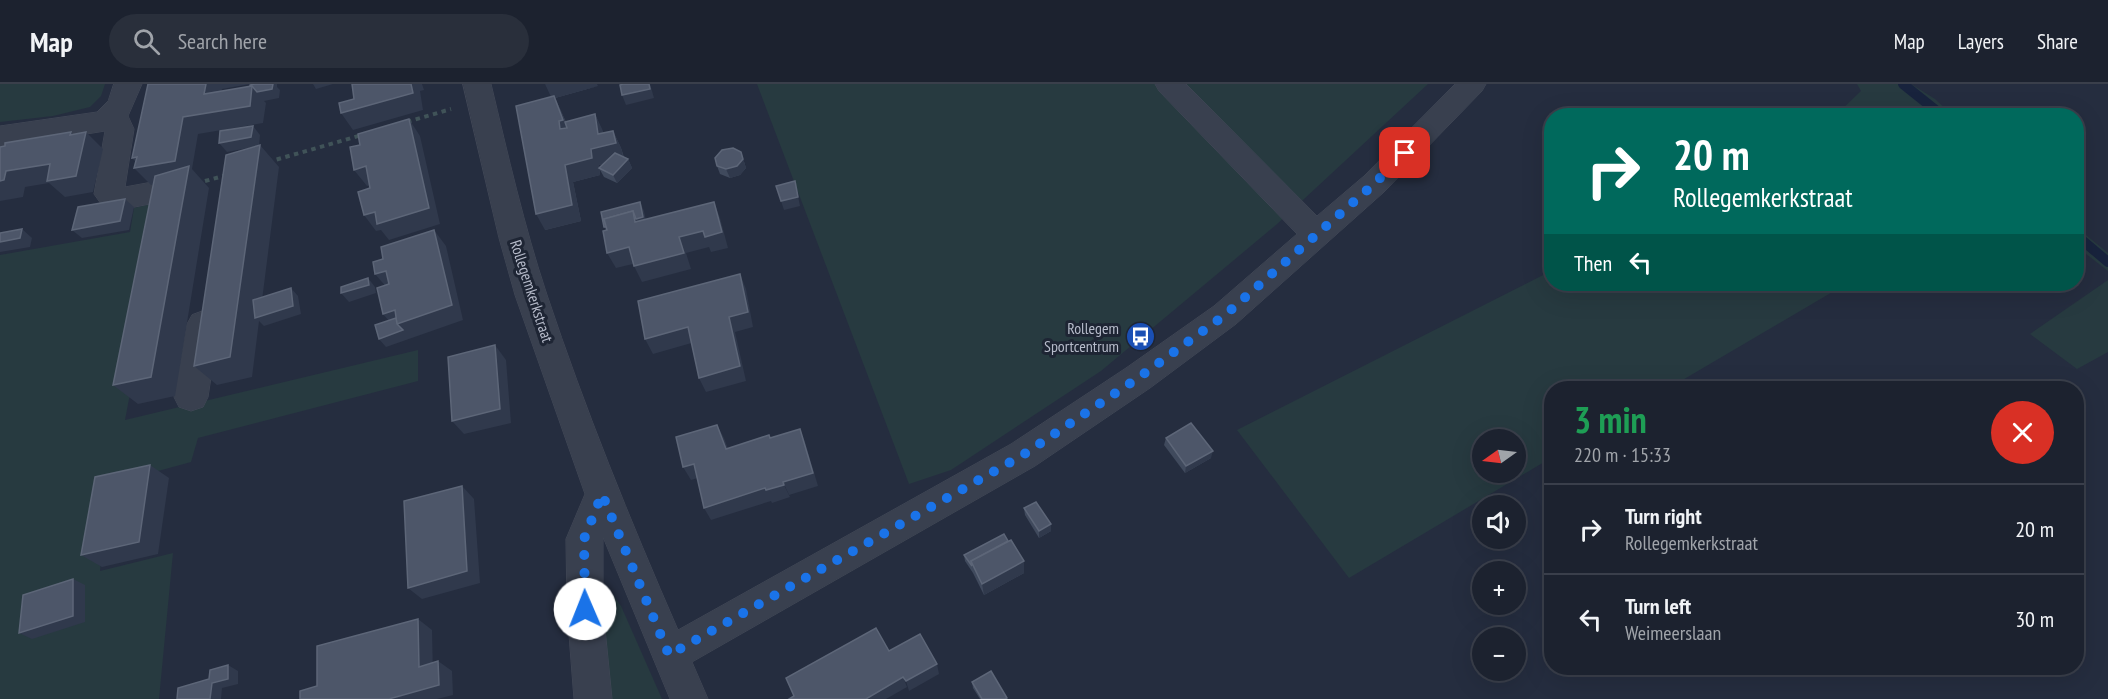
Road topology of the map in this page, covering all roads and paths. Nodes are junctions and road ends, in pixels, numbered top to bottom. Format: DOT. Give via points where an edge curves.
graph roads {
  1 [pos="128,84"];
  2 [pos="1169,84"];
  3 [pos="1472,84"];
  4 [pos="479,92"];
  5 [pos="114,115"];
  6 [pos="404,123"];
  7 [pos="370,132"];
  8 [pos="0,137"];
  9 [pos="260,165"];
  10 [pos="227,174"];
  11 [pos="174,189"];
  12 [pos="1316,234"];
  13 [pos="208,292"];
  14 [pos="191,397"];
  15 [pos="602,494"];
  16 [pos="669,655"];
  17 [pos="593,699"];
  18 [pos="689,699"];
  1 -- 5 [label="street" via="122,106"];
  2 -- 12 [label="street"];
  3 -- 12 [label="street" via="1374,184"];
  4 -- 6 [label="path"];
  4 -- 15 [label="street, Rollegemkerkstraat" via="531,295"];
  5 -- 8 [label="street" via="104,121"];
  5 -- 11 [label="street" via="120,129 109,194 115,200"];
  7 -- 9 [label="path"];
  10 -- 11 [label="path"];
  12 -- 16 [label="street" via="1225,315 1023,455"];
  13 -- 14 [label="street"];
  15 -- 16 [label="street, Rollegemkerkstraat"];
  15 -- 17 [label="street" via="584,539"];
  16 -- 18 [label="street, Rollegemkerkstraat"];
}
